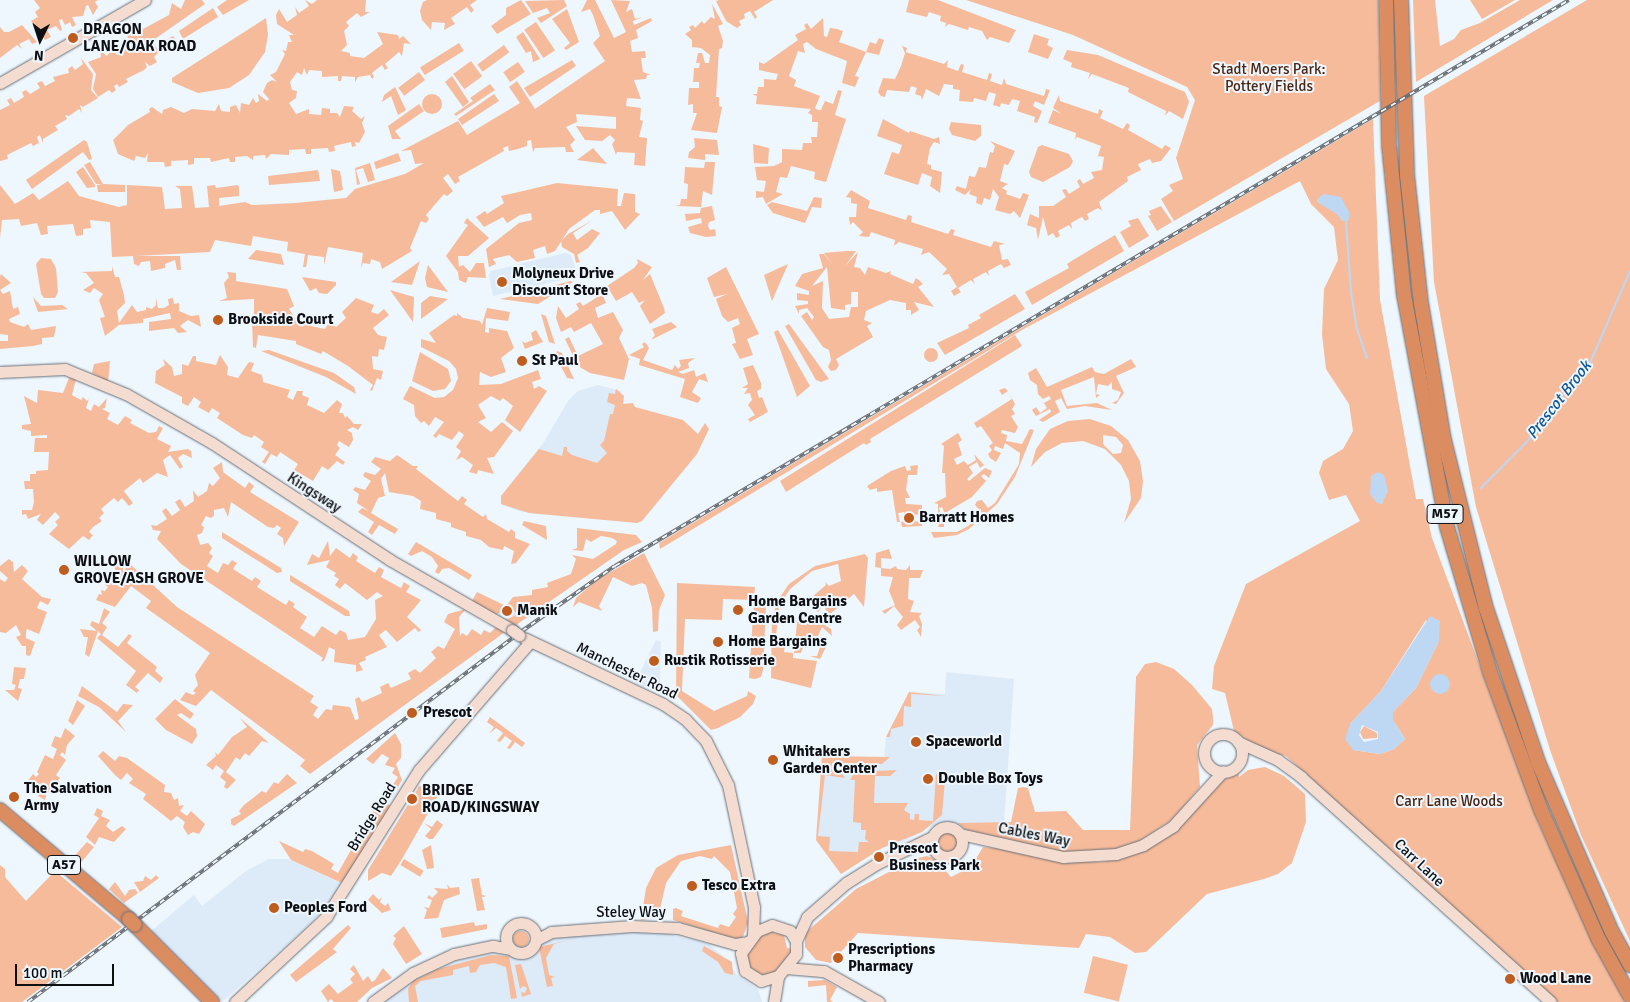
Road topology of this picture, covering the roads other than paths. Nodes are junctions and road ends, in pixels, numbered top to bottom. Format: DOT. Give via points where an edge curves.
graph roads {
  1 [pos="145,0"];
  2 [pos="1386,0"];
  3 [pos="1401,0"];
  4 [pos="0,83"];
  5 [pos="0,372"];
  6 [pos="530,642"];
  7 [pos="1238,742"];
  8 [pos="1262,755"];
  9 [pos="1239,761"];
  10 [pos="1208,764"];
  11 [pos="1224,771"];
  12 [pos="1206,787"];
  13 [pos="0,810"];
  14 [pos="960,834"];
  15 [pos="932,837"];
  16 [pos="981,840"];
  17 [pos="961,848"];
  18 [pos="911,849"];
  19 [pos="935,852"];
  20 [pos="754,907"];
  21 [pos="808,917"];
  22 [pos="776,925"];
  23 [pos="528,926"];
  24 [pos="551,932"];
  25 [pos="507,933"];
  26 [pos="709,938"];
  27 [pos="750,939"];
  28 [pos="536,940"];
  29 [pos="796,944"];
  30 [pos="493,946"];
  31 [pos="510,949"];
  32 [pos="741,960"];
  33 [pos="1630,965"];
  34 [pos="814,968"];
  35 [pos="782,972"];
  36 [pos="761,980"];
  37 [pos="1630,996"];
  38 [pos="774,1001"];
  39 [pos="212,1002"];
  40 [pos="235,1002"];
  41 [pos="373,1002"];
  42 [pos="880,1002"];
  43 [pos="1551,1002"];
  1 -- 4 [label="street"];
  2 -- 37 [label="highway, M57" via="1389,145 1404,295 1447,527 1490,672 1541,810 1599,940"];
  3 -- 33 [label="highway, M57" via="1401,78 1407,175 1421,303 1444,440 1486,608 1538,762 1612,932"];
  5 -- 6 [label="street, Kingsway" via="55,368 80,373 156,410 382,555"];
  6 -- 20 [label="street, Manchester Road" via="664,704 702,736 726,778"];
  6 -- 40 [label="street, Bridge Road" via="419,770 326,918"];
  7 -- 8 [label="street, Carr Lane"];
  7 -- 9 [label="street" via="1242,752"];
  7 -- 10 [label="street" via="1228,734 1211,738 1204,748"];
  8 -- 9 [label="street"];
  8 -- 43 [label="street, Carr Lane" via="1287,766 1311,785"];
  9 -- 11 [label="street"];
  10 -- 11 [label="street"];
  10 -- 12 [label="street, Cables Way"];
  11 -- 12 [label="street, Cables Way"];
  12 -- 16 [label="street, Cables Way" via="1191,809 1172,826 1143,845 1116,854 1062,857"];
  13 -- 39 [label="highway, A57" via="132,922"];
  14 -- 15 [label="street" via="947,826 938,829"];
  14 -- 16 [label="street, Cables Way"];
  14 -- 17 [label="street"];
  15 -- 18 [label="street"];
  15 -- 19 [label="street"];
  16 -- 17 [label="street, Cables Way"];
  17 -- 19 [label="street" via="948,857"];
  18 -- 19 [label="street"];
  18 -- 21 [label="street" via="861,873"];
  20 -- 22 [label="street"];
  20 -- 27 [label="street, Manchester Road"];
  21 -- 22 [label="street"];
  21 -- 29 [label="street"];
  22 -- 27 [label="street" via="762,927"];
  22 -- 29 [label="street" via="790,931"];
  23 -- 24 [label="street, Steley Way"];
  23 -- 25 [label="street" via="517,924"];
  23 -- 28 [label="street"];
  24 -- 26 [label="street, Steley Way" via="648,926 678,928"];
  24 -- 28 [label="street, Steley Way"];
  25 -- 30 [label="street"];
  25 -- 31 [label="street"];
  26 -- 27 [label="street, Steley Way" via="735,944"];
  26 -- 32 [label="street, Steley Way"];
  27 -- 32 [label="street"];
  28 -- 31 [label="street" via="524,953"];
  29 -- 34 [label="street"];
  29 -- 35 [label="street" via="794,959"];
  30 -- 31 [label="street"];
  30 -- 41 [label="street" via="465,950 432,963 396,983"];
  32 -- 36 [label="street" via="749,976"];
  34 -- 35 [label="street"];
  34 -- 42 [label="street" via="843,979"];
  35 -- 36 [label="street"];
  35 -- 38 [label="street"];
  36 -- 38 [label="street"];
}
